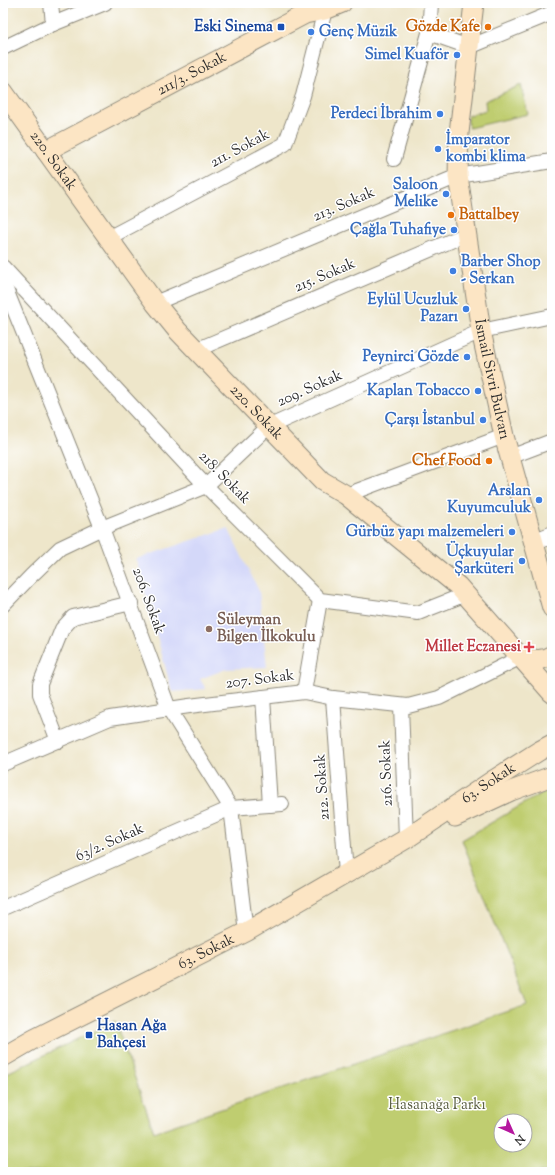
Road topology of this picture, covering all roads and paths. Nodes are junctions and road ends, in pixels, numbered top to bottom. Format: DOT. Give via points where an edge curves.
graph roads {
  1 [pos="51,3"];
  2 [pos="105,3"];
  3 [pos="431,3"];
  4 [pos="474,3"];
  5 [pos="336,5"];
  6 [pos="303,9"];
  7 [pos="552,13"];
  8 [pos="53,24"];
  9 [pos="429,33"];
  10 [pos="469,47"];
  11 [pos="3,48"];
  12 [pos="3,91"];
  13 [pos="46,151"];
  14 [pos="394,159"];
  15 [pos="551,164"];
  16 [pos="458,176"];
  17 [pos="467,234"];
  18 [pos="108,238"];
  19 [pos="3,267"];
  20 [pos="3,282"];
  21 [pos="155,303"];
  22 [pos="552,316"];
  23 [pos="481,331"];
  24 [pos="196,350"];
  25 [pos="268,426"];
  26 [pos="504,436"];
  27 [pos="552,441"];
  28 [pos="510,457"];
  29 [pos="206,486"];
  30 [pos="346,495"];
  31 [pos="102,528"];
  32 [pos="552,535"];
  33 [pos="534,542"];
  34 [pos="466,594"];
  35 [pos="320,600"];
  36 [pos="131,603"];
  37 [pos="3,606"];
  38 [pos="552,608"];
  39 [pos="552,655"];
  40 [pos="521,657"];
  41 [pos="304,692"];
  42 [pos="552,693"];
  43 [pos="263,697"];
  44 [pos="333,698"];
  45 [pos="401,706"];
  46 [pos="169,709"];
  47 [pos="58,741"];
  48 [pos="552,744"];
  49 [pos="3,764"];
  50 [pos="552,776"];
  51 [pos="231,808"];
  52 [pos="406,839"];
  53 [pos="346,874"];
  54 [pos="3,908"];
  55 [pos="246,932"];
  56 [pos="3,1057"];
  1 -- 8 [label="street"];
  2 -- 8 [label="street"];
  3 -- 9 [label="street"];
  4 -- 10 [label="main road, İsmail Sivri Bulvarı"];
  5 -- 6 [label="main road, 211/3. Sokak"];
  5 -- 18 [label="street, 211. Sokak" via="285,144"];
  6 -- 13 [label="main road, 211/3. Sokak"];
  7 -- 10 [label="street"];
  8 -- 11 [label="street"];
  9 -- 10 [label="street"];
  9 -- 14 [label="street"];
  10 -- 16 [label="main road, İsmail Sivri Bulvarı" via="459,133"];
  12 -- 13 [label="main road, 220. Sokak"];
  13 -- 18 [label="main road, 220. Sokak"];
  15 -- 16 [label="street, 213. Sokak"];
  16 -- 17 [label="main road, İsmail Sivri Bulvarı"];
  16 -- 21 [label="street, 213. Sokak"];
  17 -- 23 [label="main road, İsmail Sivri Bulvarı"];
  17 -- 24 [label="street, 215. Sokak"];
  18 -- 21 [label="main road, 220. Sokak"];
  19 -- 29 [label="street, 218. Sokak"];
  20 -- 31 [label="street, 206. Sokak"];
  21 -- 24 [label="main road, 220. Sokak"];
  22 -- 23 [label="street, 209. Sokak"];
  23 -- 25 [label="street, 209. Sokak"];
  23 -- 26 [label="main road, İsmail Sivri Bulvarı"];
  24 -- 25 [label="main road, 220. Sokak"];
  25 -- 29 [label="street, 209. Sokak"];
  25 -- 30 [label="main road, 220. Sokak" via="322,481"];
  26 -- 28 [label="main road, İsmail Sivri Bulvarı"];
  26 -- 30 [label="street"];
  27 -- 28 [label="street"];
  28 -- 33 [label="main road, İsmail Sivri Bulvarı"];
  29 -- 31 [label="street, 209. Sokak"];
  29 -- 35 [label="street, 218. Sokak"];
  30 -- 34 [label="main road, 220. Sokak"];
  31 -- 36 [label="street, 206. Sokak"];
  31 -- 37 [label="street, 209. Sokak" via="60,548"];
  32 -- 33 [label="street"];
  33 -- 38 [label="main road, İsmail Sivri Bulvarı"];
  34 -- 35 [label="street" via="418,614"];
  34 -- 40 [label="main road, 220. Sokak"];
  35 -- 41 [label="street"];
  36 -- 46 [label="street, 206. Sokak"];
  36 -- 47 [label="street" via="73,617 62,629 40,684 40,694"];
  39 -- 40 [label="main road" via="540,660"];
  40 -- 42 [label="main road, 220. Sokak"];
  40 -- 45 [label="street, 207. Sokak" via="439,698"];
  41 -- 43 [label="street, 207. Sokak"];
  41 -- 44 [label="street, 207. Sokak"];
  43 -- 46 [label="street, 207. Sokak"];
  43 -- 51 [label="street, 63/2. Sokak" via="276,805"];
  44 -- 45 [label="street, 207. Sokak"];
  44 -- 53 [label="street, 212. Sokak"];
  45 -- 52 [label="street, 216. Sokak"];
  46 -- 47 [label="street, 207. Sokak" via="110,718"];
  46 -- 51 [label="street, 206. Sokak"];
  47 -- 49 [label="street, 207. Sokak"];
  48 -- 52 [label="main road, 63. Sokak"];
  50 -- 52 [label="main road, 63. Sokak" via="511,791"];
  51 -- 54 [label="street, 63/2. Sokak"];
  51 -- 55 [label="street, 206. Sokak"];
  52 -- 53 [label="main road, 63. Sokak"];
  53 -- 55 [label="main road, 63. Sokak"];
  55 -- 56 [label="main road, 63. Sokak"];
}
